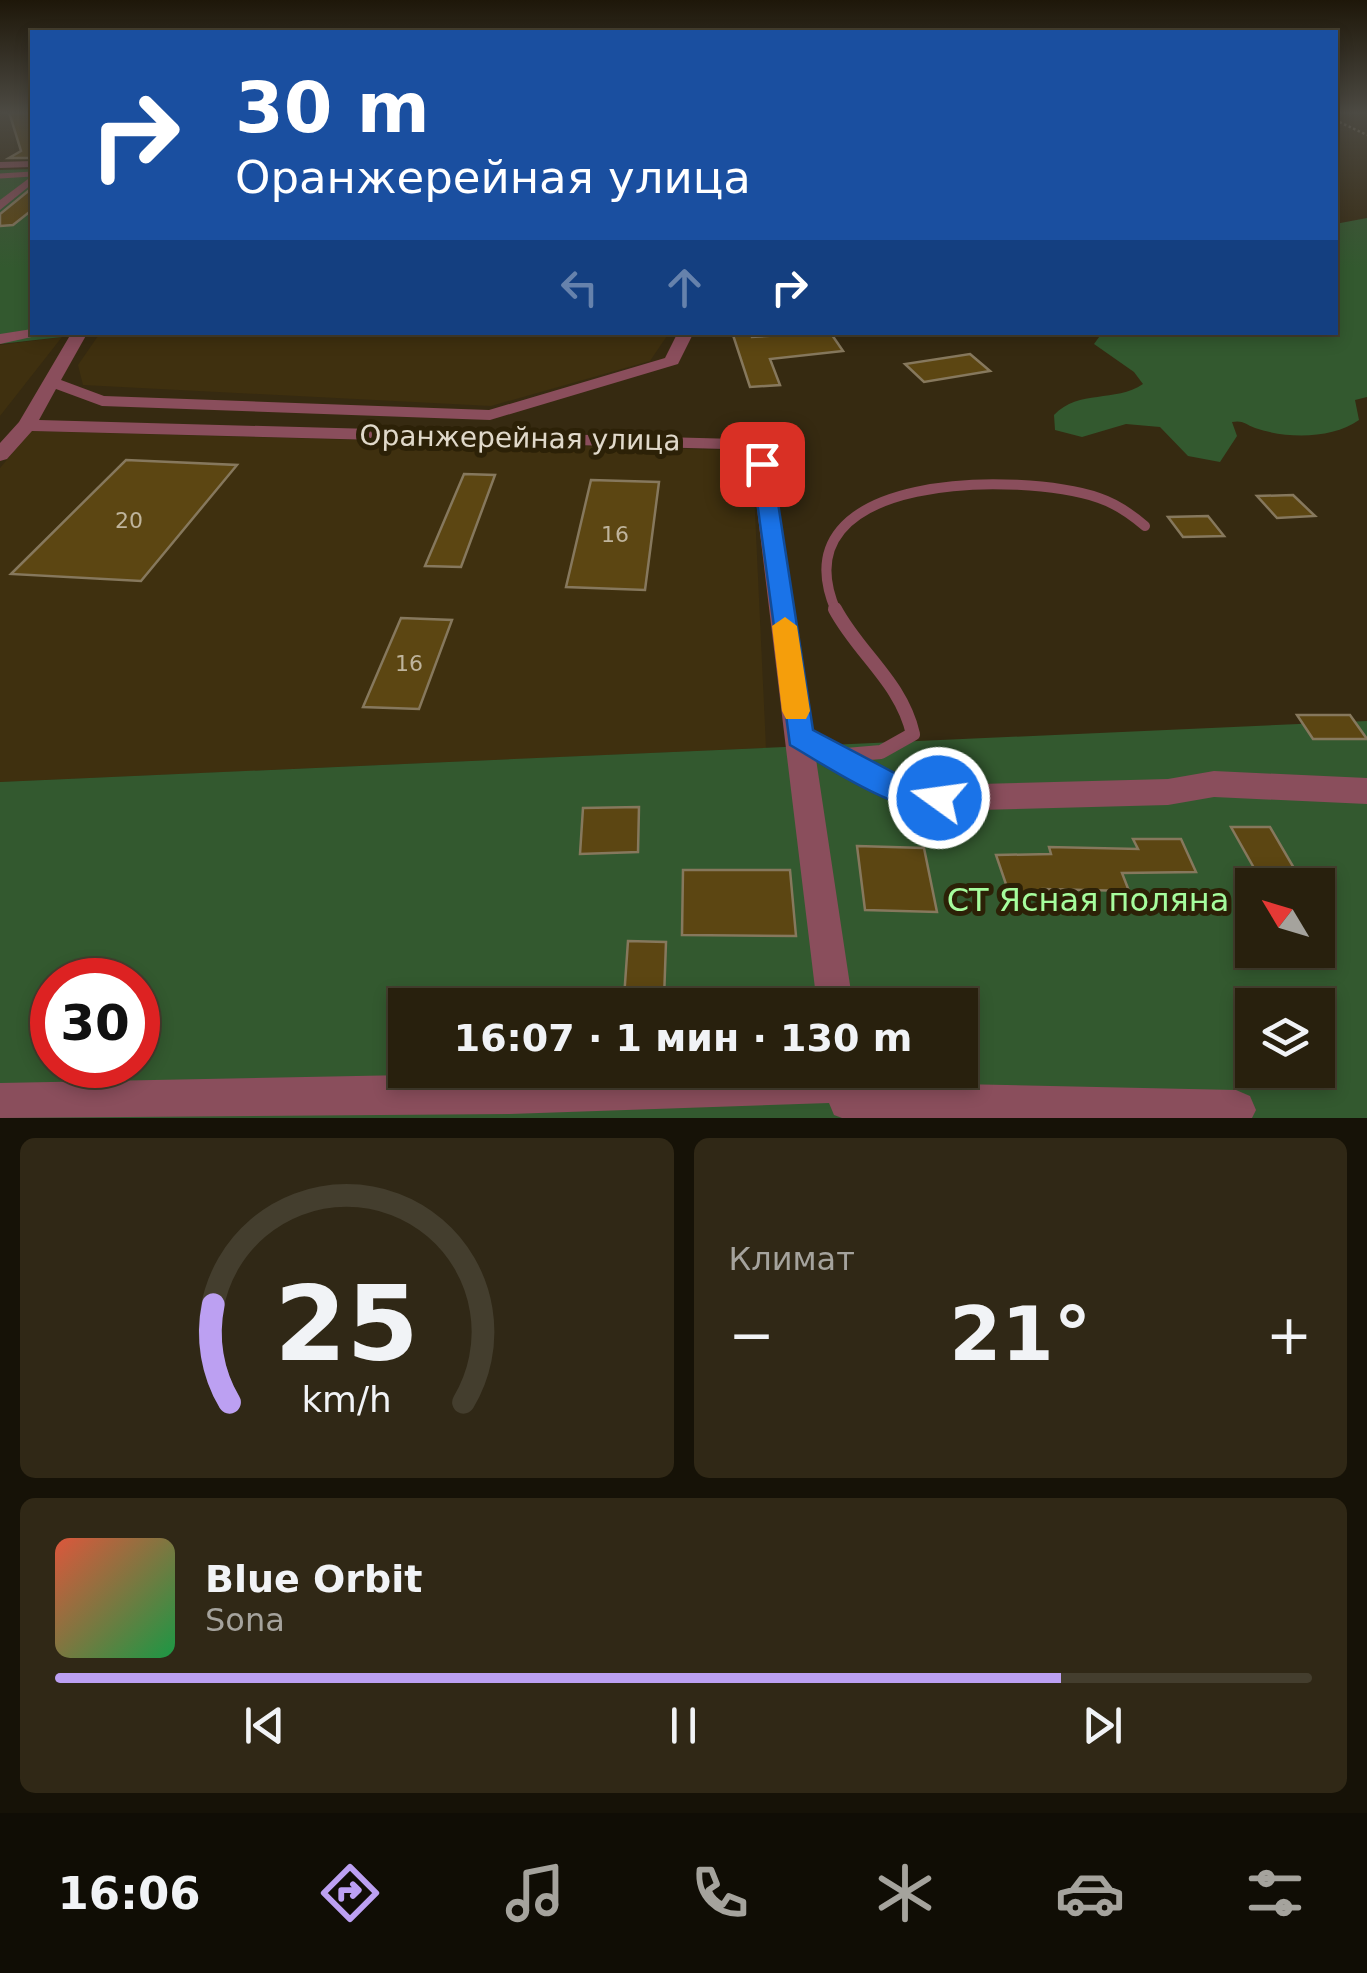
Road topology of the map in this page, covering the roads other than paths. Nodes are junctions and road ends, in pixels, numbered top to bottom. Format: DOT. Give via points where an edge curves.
graph roads {
  1 [pos="26,164"];
  2 [pos="0,165"];
  3 [pos="0,176"];
  4 [pos="30,177"];
  5 [pos="30,179"];
  6 [pos="0,206"];
  7 [pos="30,335"];
  8 [pos="78,335"];
  9 [pos="685,335"];
  10 [pos="0,339"];
  11 [pos="52,382"];
  12 [pos="27,425"];
  13 [pos="0,455"];
  14 [pos="1145,526"];
  15 [pos="800,737"];
  16 [pos="842,756"];
  17 [pos="1367,792"];
  18 [pos="833,988"];
  19 [pos="847,1093"];
  20 [pos="0,1103"];
  21 [pos="1236,1110"];
  1 -- 2 [label="street"];
  3 -- 4 [label="lane"];
  5 -- 6 [label="street"];
  7 -- 10 [label="street"];
  8 -- 11 [label="street"];
  9 -- 11 [label="street" via="672,362 490,415 102,401"];
  11 -- 12 [label="street"];
  12 -- 13 [label="street"];
  12 -- 15 [label="street, Оранжерейная улица" via="730,443 762,464"];
  14 -- 16 [label="lane" via="1102,496 1034,490 915,490 855,516 834,542 828,564 836,614 902,694 914,734 881,752"];
  15 -- 16 [label="street"];
  15 -- 18 [label="street, Оранжерейная улица"];
  16 -- 17 [label="street" via="902,791 939,798 1168,792 1214,784"];
  19 -- 20 [label="street"];
  19 -- 21 [label="street"];
}
